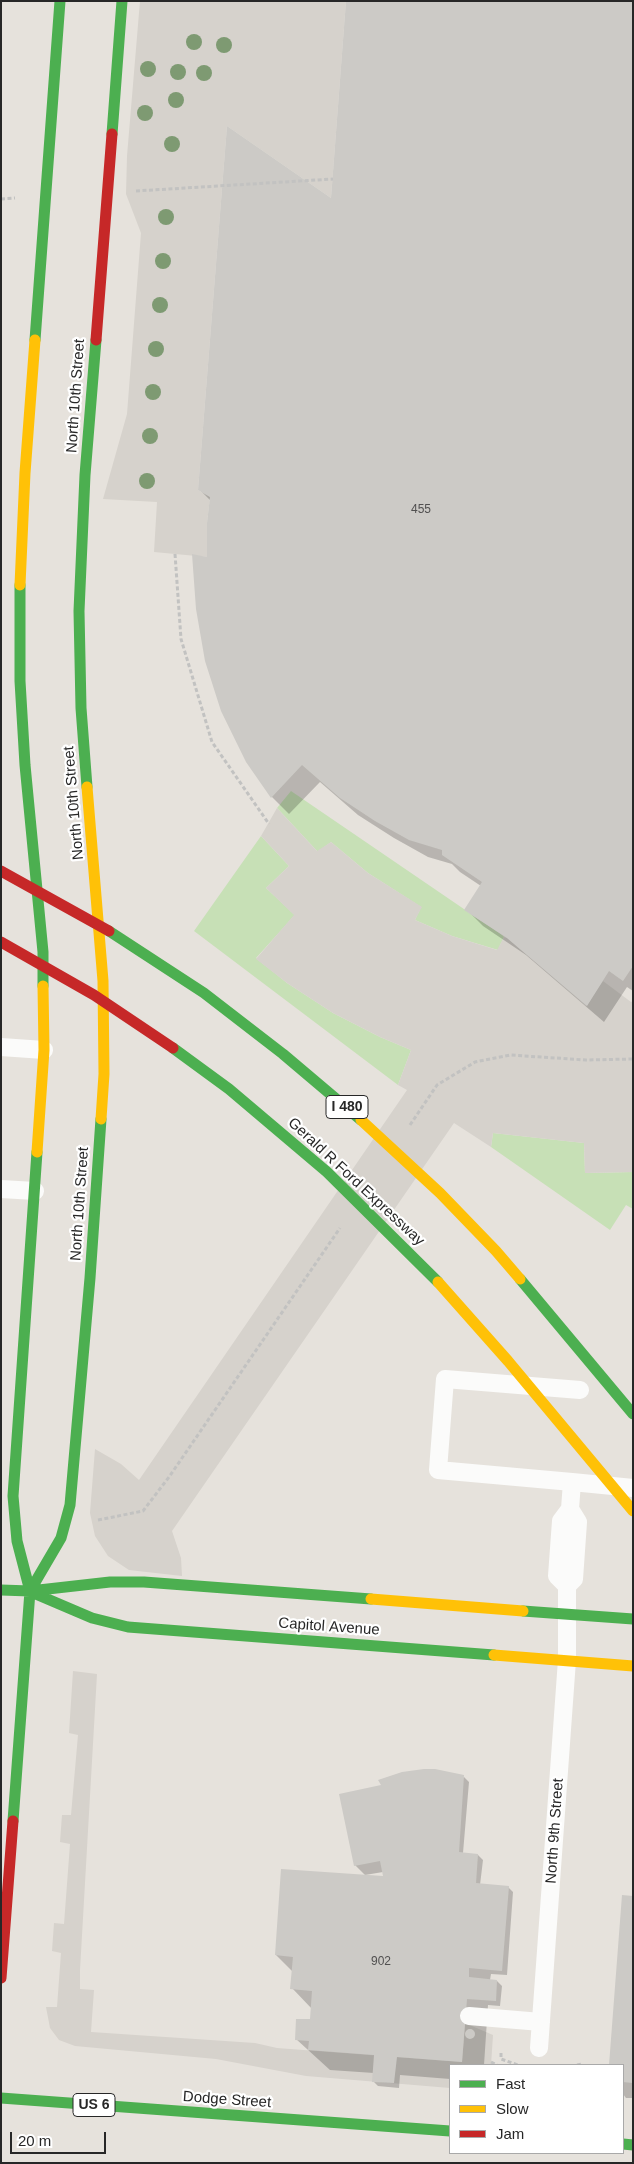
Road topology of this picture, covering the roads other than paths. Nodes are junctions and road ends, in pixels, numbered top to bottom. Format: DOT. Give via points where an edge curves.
graph roads {
  1 [pos="60,1"];
  2 [pos="122,1"];
  3 [pos="1,872"];
  4 [pos="1,942"];
  5 [pos="34,979"];
  6 [pos="52,988"];
  7 [pos="93,1011"];
  8 [pos="1,1047"];
  9 [pos="44,1050"];
  10 [pos="269,1121"];
  11 [pos="1,1189"];
  12 [pos="35,1191"];
  13 [pos="580,1390"];
  14 [pos="1,1410"];
  15 [pos="19,1413"];
  16 [pos="633,1414"];
  17 [pos="572,1482"];
  18 [pos="633,1488"];
  19 [pos="633,1511"];
  20 [pos="1,1590"];
  21 [pos="30,1592"];
  22 [pos="566,1614"];
  23 [pos="633,1619"];
  24 [pos="567,1660"];
  25 [pos="633,1666"];
  26 [pos="1,1978"];
  27 [pos="469,2016"];
  28 [pos="541,2022"];
  29 [pos="539,2048"];
  30 [pos="1,2098"];
  31 [pos="449,2131"];
  1 -- 9 [label="main road, North 10th Street" via="25,463 19,611 25,765 43,952"];
  2 -- 21 [label="main road, North 10th Street" via="85,485 79,611 82,714 103,981 104,1074 70,1505 61,1538"];
  3 -- 16 [label="main road, I 480" via="92,921 204,993 352,1112 496,1250"];
  4 -- 10 [label="main road, Gerald R Ford Expressway" via="155,1034"];
  5 -- 6 [label="main road"];
  7 -- 10 [label="main road" via="172,1057"];
  8 -- 9 [label="lane"];
  9 -- 12 [label="main road, North 10th Street"];
  10 -- 19 [label="main road, Gerald R Ford Expressway" via="350,1193 432,1276 502,1353"];
  11 -- 12 [label="lane"];
  12 -- 15 [label="main road, North 10th Street"];
  13 -- 17 [label="lane" via="445,1379 440,1434 438,1470"];
  14 -- 15 [label="lane"];
  15 -- 21 [label="main road, North 10th Street" via="14,1513 17,1541"];
  17 -- 18 [label="lane"];
  17 -- 22 [label="lane, North 9th Street" via="570,1509 578,1522 574,1579 567,1586"];
  20 -- 21 [label="main road, Capitol Avenue"];
  21 -- 22 [label="main road, Capitol Avenue" via="131,1582"];
  21 -- 24 [label="main road, Capitol Avenue" via="92,1618 128,1627"];
  21 -- 26 [label="main road, North 10th Street"];
  22 -- 23 [label="main road, Capitol Avenue"];
  22 -- 24 [label="lane, North 9th Street"];
  24 -- 25 [label="main road, Capitol Avenue"];
  24 -- 28 [label="lane, North 9th Street"];
  27 -- 28 [label="lane"];
  28 -- 29 [label="lane, North 9th Street"];
  30 -- 31 [label="main road, Dodge Street / US 6"];
}
